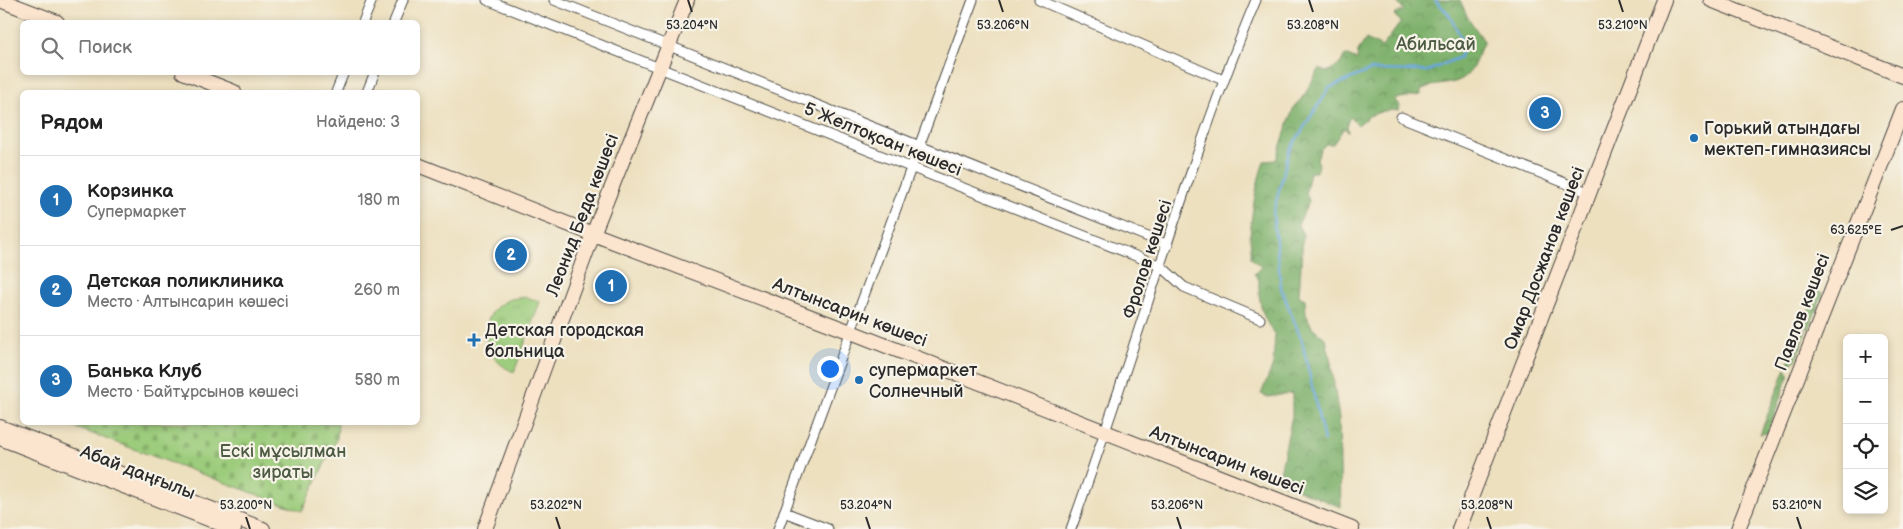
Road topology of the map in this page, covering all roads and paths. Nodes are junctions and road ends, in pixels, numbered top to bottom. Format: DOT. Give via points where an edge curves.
graph roads {
  1 [pos="0,0"];
  2 [pos="372,0"];
  3 [pos="403,0"];
  4 [pos="487,0"];
  5 [pos="554,0"];
  6 [pos="687,0"];
  7 [pos="973,0"];
  8 [pos="1039,0"];
  9 [pos="1256,0"];
  10 [pos="1664,0"];
  11 [pos="1711,0"];
  12 [pos="52,20"];
  13 [pos="364,20"];
  14 [pos="395,20"];
  15 [pos="669,46"];
  16 [pos="660,68"];
  17 [pos="191,75"];
  18 [pos="343,75"];
  19 [pos="374,75"];
  20 [pos="1903,76"];
  21 [pos="1222,80"];
  22 [pos="229,90"];
  23 [pos="337,90"];
  24 [pos="368,90"];
  25 [pos="1903,109"];
  26 [pos="1401,117"];
  27 [pos="920,145"];
  28 [pos="420,166"];
  29 [pos="912,167"];
  30 [pos="1590,193"];
  31 [pos="593,234"];
  32 [pos="1168,244"];
  33 [pos="1162,266"];
  34 [pos="1260,319"];
  35 [pos="851,332"];
  36 [pos="0,427"];
  37 [pos="1107,433"];
  38 [pos="0,438"];
  39 [pos="784,512"];
  40 [pos="234,529"];
  41 [pos="263,529"];
  42 [pos="484,529"];
  43 [pos="778,529"];
  44 [pos="828,529"];
  45 [pos="1071,529"];
  46 [pos="1352,529"];
  47 [pos="1459,529"];
  48 [pos="1738,529"];
  1 -- 12 [label="street"];
  2 -- 13 [label="street"];
  3 -- 14 [label="street"];
  4 -- 16 [label="street, 5 Желтоқсан көшесі"];
  5 -- 15 [label="street, 5 Желтоқсан көшесі"];
  6 -- 15 [label="street, Леонид Беда көшесі"];
  7 -- 27 [label="street"];
  8 -- 21 [label="street"];
  9 -- 21 [label="street, Фролов көшесі"];
  10 -- 30 [label="street, Омар Досжанов көшесі"];
  11 -- 20 [label="street"];
  15 -- 16 [label="street, Леонид Беда көшесі"];
  15 -- 27 [label="street, 5 Желтоқсан көшесі"];
  16 -- 29 [label="street, 5 Желтоқсан көшесі"];
  16 -- 31 [label="street, Леонид Беда көшесі"];
  17 -- 22 [label="street"];
  18 -- 23 [label="street"];
  19 -- 24 [label="street"];
  21 -- 32 [label="street, Фролов көшесі"];
  25 -- 48 [label="street, Павлов көшесі"];
  26 -- 30 [label="street"];
  27 -- 29 [label="street"];
  27 -- 32 [label="street, 5 Желтоқсан көшесі"];
  28 -- 31 [label="street, Алтынсарин көшесі"];
  29 -- 33 [label="street, 5 Желтоқсан көшесі"];
  29 -- 35 [label="street"];
  30 -- 47 [label="street, Омар Досжанов көшесі"];
  31 -- 35 [label="street, Алтынсарин көшесі"];
  31 -- 42 [label="street, Леонид Беда көшесі"];
  32 -- 33 [label="street, Фролов көшесі"];
  33 -- 34 [label="street, 5 Желтоқсан көшесі" via="1184,288"];
  33 -- 37 [label="street, Фролов көшесі"];
  35 -- 37 [label="street, Алтынсарин көшесі"];
  35 -- 39 [label="street"];
  36 -- 41 [label="street, Абай даңғылы"];
  37 -- 45 [label="street, Фролов көшесі"];
  37 -- 46 [label="street, Алтынсарин көшесі"];
  38 -- 40 [label="street, Абай даңғылы"];
  39 -- 43 [label="street"];
  39 -- 44 [label="street"];
}
